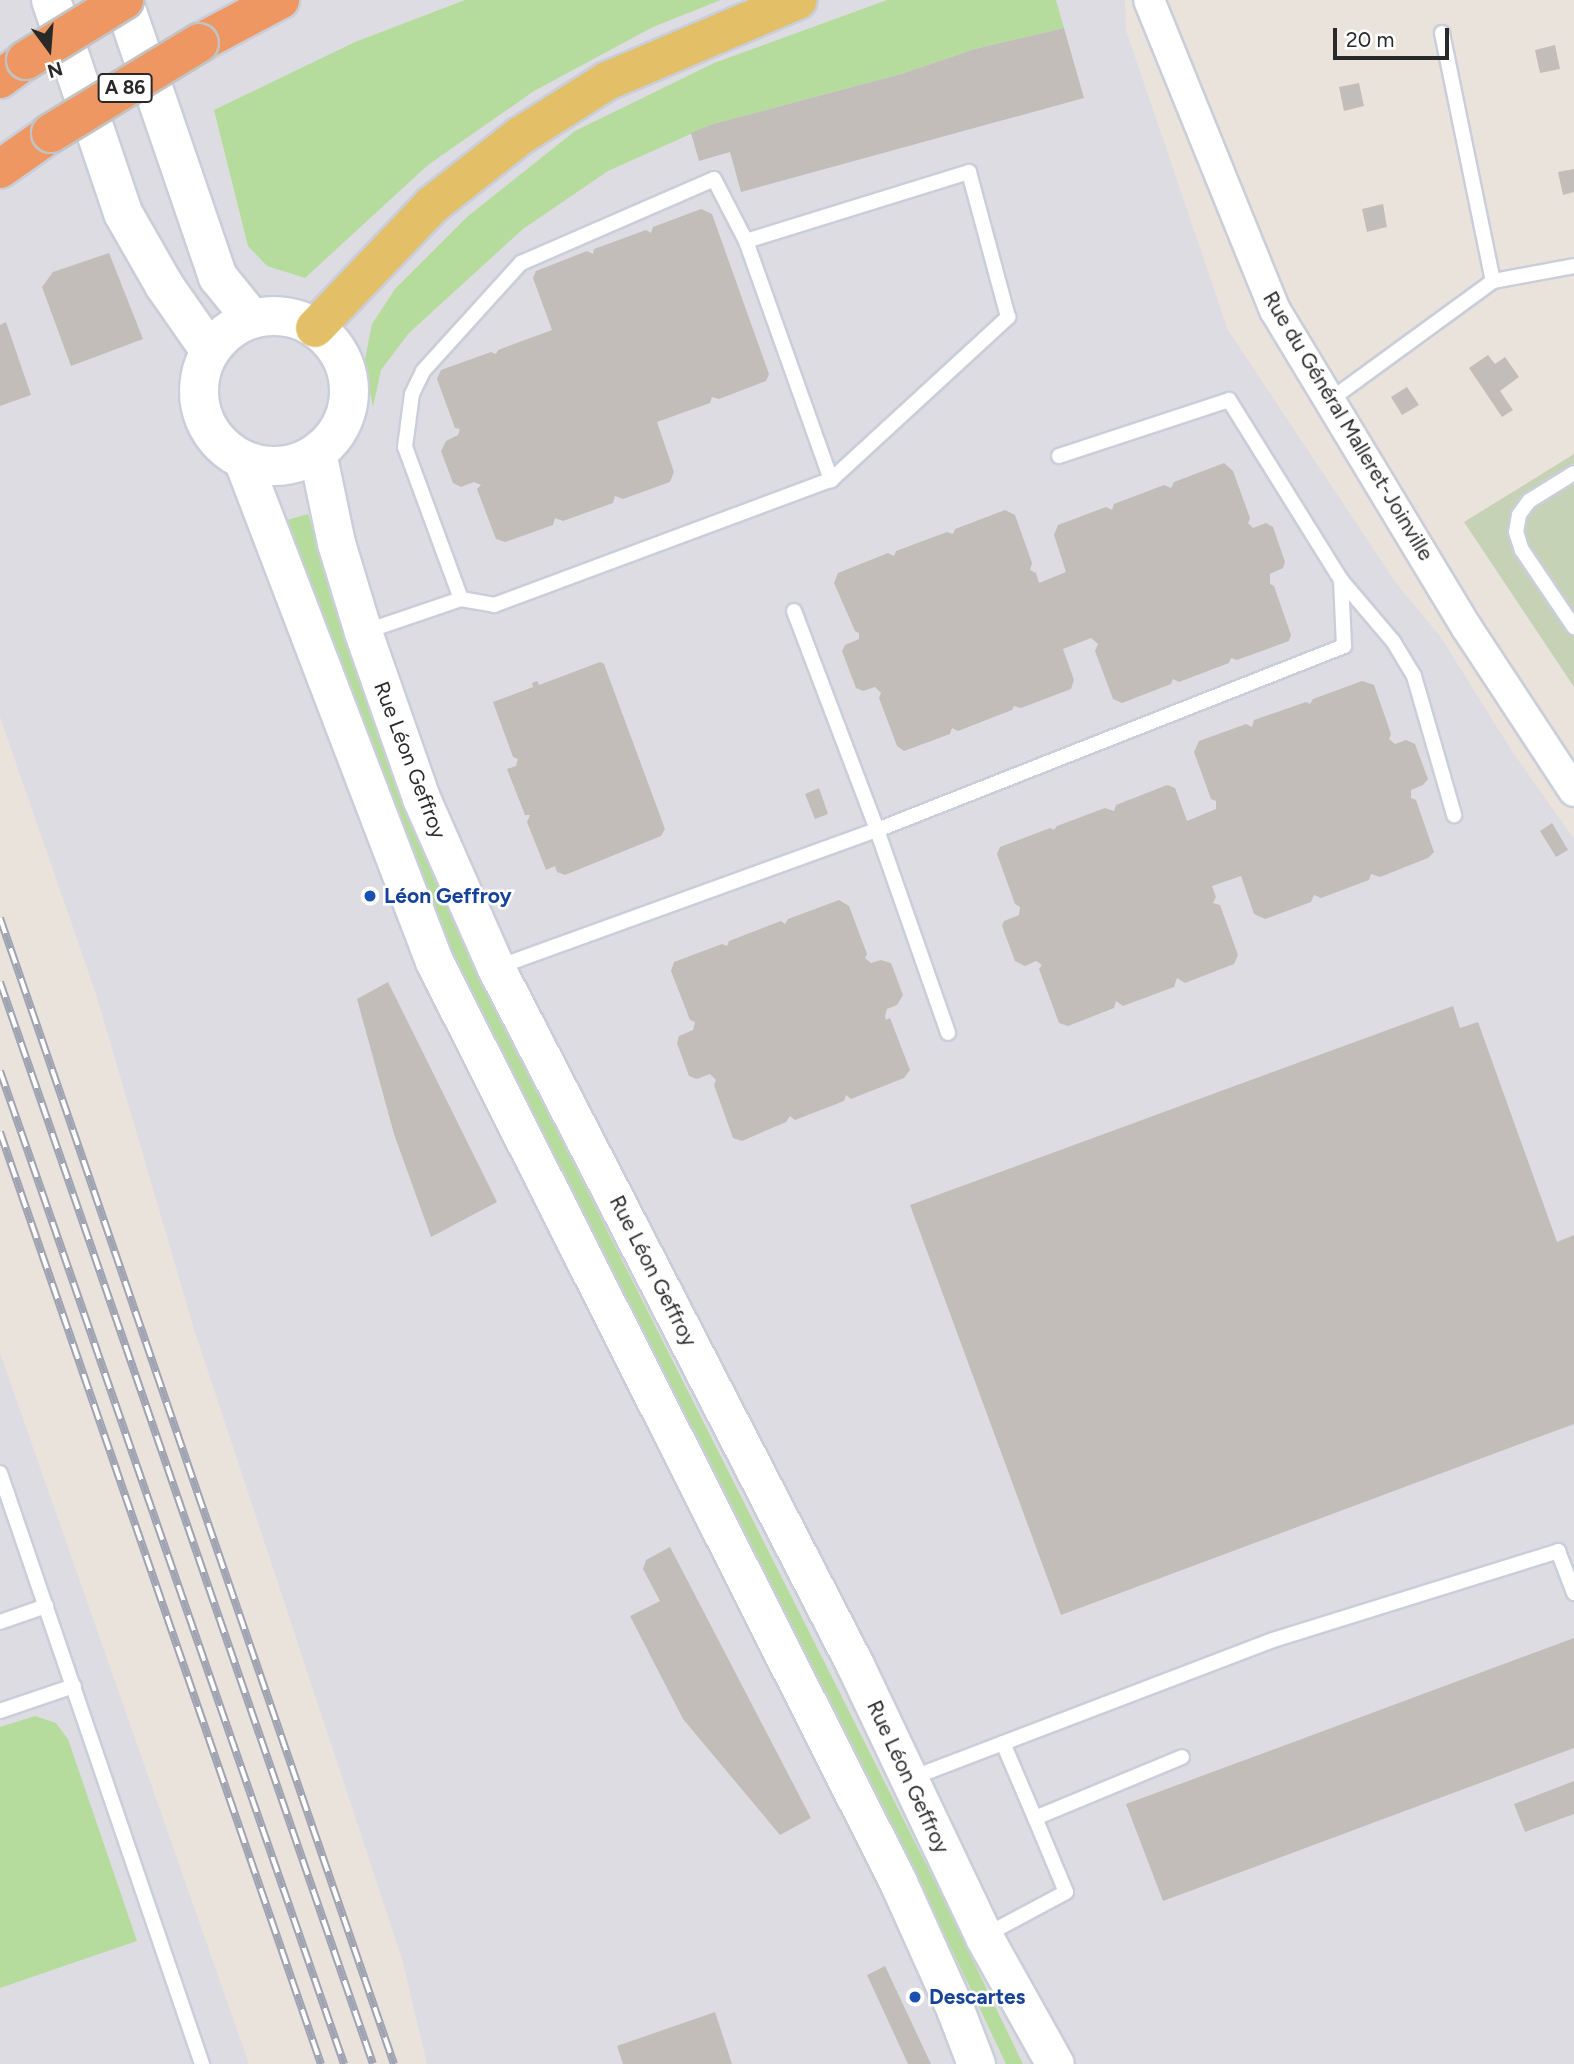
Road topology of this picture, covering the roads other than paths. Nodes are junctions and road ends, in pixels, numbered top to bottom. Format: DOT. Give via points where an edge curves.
graph roads {
  1 [pos="51,0"];
  2 [pos="124,0"];
  3 [pos="280,0"];
  4 [pos="798,0"];
  5 [pos="1149,0"];
  6 [pos="1442,33"];
  7 [pos="13,69"];
  8 [pos="0,169"];
  9 [pos="746,241"];
  10 [pos="1574,266"];
  11 [pos="1493,281"];
  12 [pos="252,319"];
  13 [pos="315,328"];
  14 [pos="210,351"];
  15 [pos="1330,400"];
  16 [pos="317,452"];
  17 [pos="1059,456"];
  18 [pos="242,459"];
  19 [pos="1574,473"];
  20 [pos="831,480"];
  21 [pos="1341,580"];
  22 [pos="461,599"];
  23 [pos="794,611"];
  24 [pos="1574,627"];
  25 [pos="363,632"];
  26 [pos="1574,791"];
  27 [pos="1454,815"];
  28 [pos="877,830"];
  29 [pos="496,968"];
  30 [pos="948,1033"];
  31 [pos="0,1473"];
  32 [pos="1574,1593"];
  33 [pos="46,1606"];
  34 [pos="0,1622"];
  35 [pos="74,1686"];
  36 [pos="0,1711"];
  37 [pos="1003,1743"];
  38 [pos="1182,1757"];
  39 [pos="908,1779"];
  40 [pos="1035,1818"];
  41 [pos="984,1937"];
  42 [pos="202,2064"];
  43 [pos="976,2064"];
  44 [pos="1055,2064"];
  1 -- 14 [label="main road" via="123,213 164,285"];
  2 -- 7 [label="highway, bridge"];
  2 -- 12 [label="main road" via="218,277"];
  3 -- 8 [label="highway, A 86, bridge" via="199,43"];
  4 -- 13 [label="main road" via="607,81 520,136 432,205"];
  5 -- 15 [label="street, Rue du Général Malleret-Joinville" via="1275,310"];
  6 -- 11 [label="lane"];
  9 -- 20 [label="lane"];
  9 -- 20 [label="lane" via="969,172 1008,317"];
  9 -- 22 [label="lane" via="714,179 521,263 423,371 412,394 405,447"];
  10 -- 11 [label="lane"];
  11 -- 15 [label="lane"];
  12 -- 13 [label="main road" via="295,318"];
  12 -- 14 [label="main road" via="221,337"];
  13 -- 16 [label="main road" via="339,354 349,388 340,424"];
  14 -- 18 [label="main road" via="201,374 199,400 206,424 221,444"];
  15 -- 26 [label="street, Rue du Général Malleret-Joinville" via="1467,628"];
  16 -- 18 [label="main road" via="280,465"];
  16 -- 25 [label="street, Rue Léon Geffroy" via="336,543"];
  17 -- 21 [label="lane" via="1229,400"];
  18 -- 43 [label="street" via="434,961 898,1882"];
  19 -- 24 [label="lane" via="1529,501 1519,515 1516,532 1522,550"];
  20 -- 22 [label="lane" via="495,605"];
  21 -- 27 [label="lane" via="1393,640 1414,676"];
  21 -- 28 [label="lane" via="1344,646"];
  22 -- 25 [label="lane"];
  23 -- 28 [label="lane"];
  25 -- 29 [label="street, Rue Léon Geffroy" via="421,798"];
  28 -- 29 [label="lane"];
  28 -- 30 [label="lane"];
  29 -- 39 [label="street, Rue Léon Geffroy" via="855,1665"];
  31 -- 33 [label="lane"];
  32 -- 37 [label="lane" via="1558,1551 1273,1640"];
  33 -- 34 [label="lane"];
  33 -- 35 [label="lane"];
  35 -- 36 [label="lane"];
  35 -- 42 [label="lane"];
  37 -- 39 [label="lane"];
  37 -- 40 [label="lane"];
  38 -- 40 [label="lane"];
  39 -- 41 [label="street, Rue Léon Geffroy"];
  40 -- 41 [label="lane" via="1066,1892"];
  41 -- 44 [label="street, Rue Léon Geffroy"];
}
